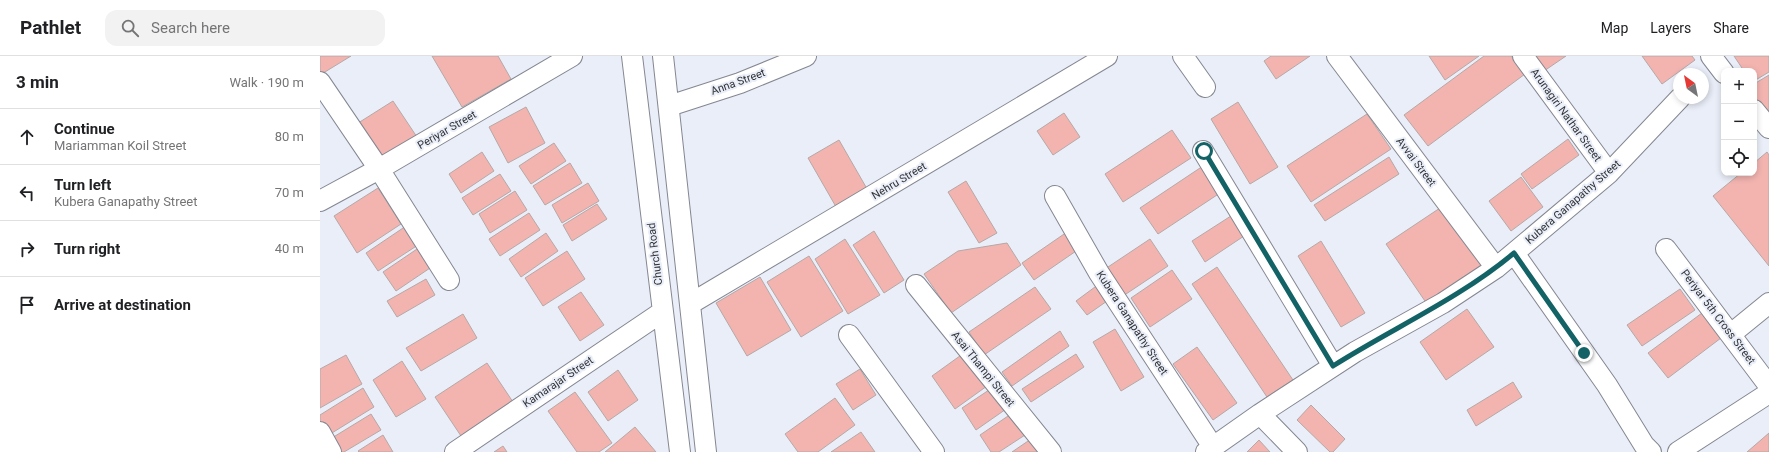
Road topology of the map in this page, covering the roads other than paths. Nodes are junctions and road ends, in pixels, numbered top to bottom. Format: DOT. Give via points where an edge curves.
graph roads {
  1 [pos="572,56"];
  2 [pos="632,56"];
  3 [pos="663,56"];
  4 [pos="806,56"];
  5 [pos="1107,56"];
  6 [pos="1183,56"];
  7 [pos="1337,56"];
  8 [pos="1523,56"];
  9 [pos="320,82"];
  10 [pos="1205,87"];
  11 [pos="1674,104"];
  12 [pos="669,106"];
  13 [pos="1757,114"];
  14 [pos="1769,128"];
  15 [pos="1204,151"];
  16 [pos="379,169"];
  17 [pos="1609,173"];
  18 [pos="1055,196"];
  19 [pos="320,202"];
  20 [pos="1666,249"];
  21 [pos="1514,253"];
  22 [pos="1496,268"];
  23 [pos="449,280"];
  24 [pos="916,285"];
  25 [pos="1769,303"];
  26 [pos="690,304"];
  27 [pos="662,312"];
  28 [pos="1731,334"];
  29 [pos="849,335"];
  30 [pos="1333,366"];
  31 [pos="1769,386"];
  32 [pos="1769,394"];
  33 [pos="1260,414"];
  34 [pos="320,432"];
  35 [pos="1209,450"];
  36 [pos="331,452"];
  37 [pos="455,452"];
  38 [pos="680,452"];
  39 [pos="706,452"];
  40 [pos="934,452"];
  41 [pos="1051,452"];
  42 [pos="1297,452"];
  43 [pos="1651,452"];
  44 [pos="1678,452"];
  1 -- 16 [label="street, Periyar Street"];
  2 -- 27 [label="street, Church Road"];
  3 -- 12 [label="street"];
  4 -- 12 [label="street, Anna Street"];
  5 -- 26 [label="street, Nehru Street"];
  6 -- 10 [label="street"];
  7 -- 22 [label="street, Avvai Street"];
  8 -- 17 [label="street, Arunagiri Nathar Street"];
  9 -- 16 [label="street"];
  11 -- 17 [label="street, Kubera Ganapathy Street"];
  12 -- 26 [label="street"];
  13 -- 14 [label="street"];
  15 -- 30 [label="street"];
  16 -- 19 [label="street, Periyar Street"];
  16 -- 23 [label="street"];
  17 -- 21 [label="street, Kubera Ganapathy Street"];
  18 -- 35 [label="street, Kubera Ganapathy Street" via="1099,273"];
  20 -- 28 [label="street, Periyar 5th Cross Street"];
  21 -- 22 [label="street, Kubera Ganapathy Street"];
  21 -- 43 [label="street"];
  22 -- 30 [label="street, Kubera Ganapathy Street" via="1443,303"];
  24 -- 41 [label="street, Asai Thampi Street"];
  25 -- 28 [label="street"];
  26 -- 39 [label="street"];
  27 -- 37 [label="street, Kamarajar Street"];
  27 -- 38 [label="street, Church Road"];
  28 -- 31 [label="street, Periyar 5th Cross Street"];
  29 -- 40 [label="street"];
  30 -- 33 [label="street, Kubera Ganapathy Street"];
  32 -- 44 [label="street"];
  33 -- 35 [label="street, Kubera Ganapathy Street"];
  33 -- 42 [label="street"];
  34 -- 36 [label="street"];
}
